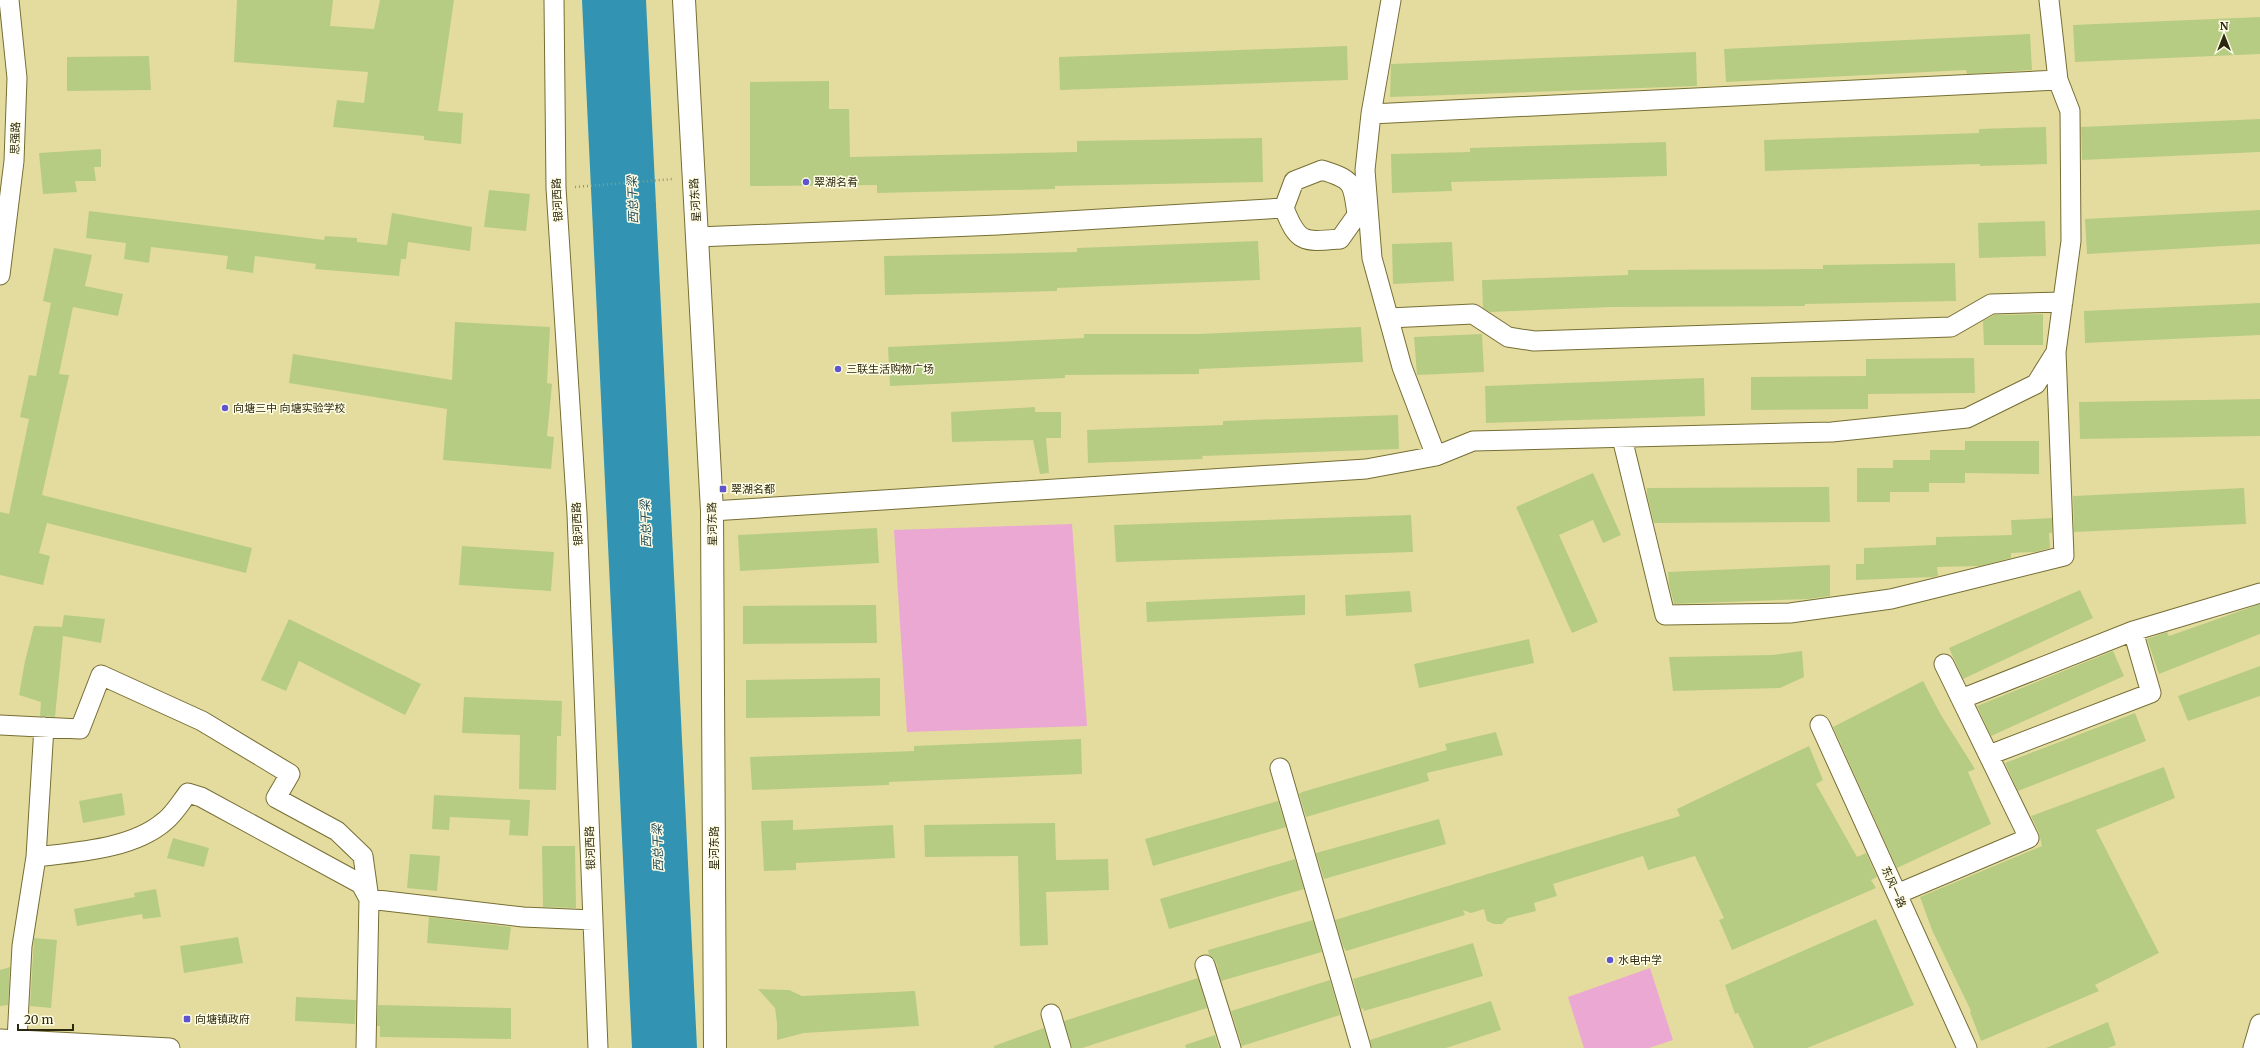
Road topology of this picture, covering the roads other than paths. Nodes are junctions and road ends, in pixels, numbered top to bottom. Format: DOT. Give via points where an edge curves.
graph roads {
  1 [pos="9,0"];
  2 [pos="554,0"];
  3 [pos="684,0"];
  4 [pos="1391,0"];
  5 [pos="2049,0"];
  6 [pos="2058,80"];
  7 [pos="1370,114"];
  8 [pos="7,162"];
  9 [pos="1284,208"];
  10 [pos="697,237"];
  11 [pos="0,275"];
  12 [pos="2063,302"];
  13 [pos="1389,318"];
  14 [pos="2056,352"];
  15 [pos="1622,438"];
  16 [pos="1436,456"];
  17 [pos="712,511"];
  18 [pos="2260,593"];
  19 [pos="2133,631"];
  20 [pos="1944,664"];
  21 [pos="1961,698"];
  22 [pos="1820,725"];
  23 [pos="0,726"];
  24 [pos="44,727"];
  25 [pos="1989,755"];
  26 [pos="1280,768"];
  27 [pos="36,857"];
  28 [pos="1897,894"];
  29 [pos="368,899"];
  30 [pos="593,920"];
  31 [pos="1205,965"];
  32 [pos="1052,1014"];
  33 [pos="2260,1024"];
  34 [pos="9,1039"];
  35 [pos="170,1048"];
  36 [pos="366,1048"];
  37 [pos="598,1048"];
  38 [pos="715,1048"];
  39 [pos="1061,1048"];
  40 [pos="1231,1048"];
  41 [pos="1361,1048"];
  42 [pos="1967,1048"];
  43 [pos="2253,1048"];
  1 -- 8 [label="street, 思强路" via="16,78"];
  2 -- 30 [label="street, 银河西路" via="556,188 577,514"];
  3 -- 10 [label="main road, 星河东路"];
  4 -- 7 [label="street"];
  5 -- 6 [label="street"];
  6 -- 7 [label="street"];
  6 -- 12 [label="street" via="2070,111 2071,241"];
  7 -- 13 [label="street" via="1365,170 1372,258"];
  8 -- 11 [label="street, 思强路"];
  9 -- 10 [label="street" via="998,225"];
  10 -- 17 [label="main road, 星河东路"];
  12 -- 13 [label="street" via="1991,304 1951,327 1534,341 1508,337 1473,314"];
  12 -- 14 [label="street"];
  13 -- 16 [label="street" via="1402,368"];
  14 -- 15 [label="street" via="2036,384 1967,418 1832,432"];
  14 -- 15 [label="street" via="2064,556 1891,599 1790,613 1665,615"];
  15 -- 16 [label="street" via="1473,441"];
  16 -- 17 [label="street" via="1366,469"];
  17 -- 38 [label="main road, 星河东路"];
  18 -- 19 [label="street"];
  19 -- 21 [label="street"];
  19 -- 25 [label="street" via="2151,693"];
  20 -- 21 [label="street"];
  21 -- 25 [label="street"];
  22 -- 28 [label="street, 东风一路"];
  23 -- 24 [label="street"];
  24 -- 27 [label="street"];
  24 -- 29 [label="street" via="80,729 101,675 202,721 290,774 276,798 337,831 363,856"];
  25 -- 28 [label="street" via="2029,838"];
  26 -- 41 [label="street"];
  27 -- 29 [label="street" via="85,851 138,839 165,821 188,793 361,884"];
  27 -- 34 [label="street"];
  28 -- 42 [label="street, 东风一路"];
  29 -- 30 [label="street" via="523,917"];
  29 -- 36 [label="street"];
  30 -- 37 [label="street, 银河西路"];
  31 -- 40 [label="street"];
  32 -- 39 [label="street"];
  33 -- 43 [label="street"];
  34 -- 35 [label="street"];
}
